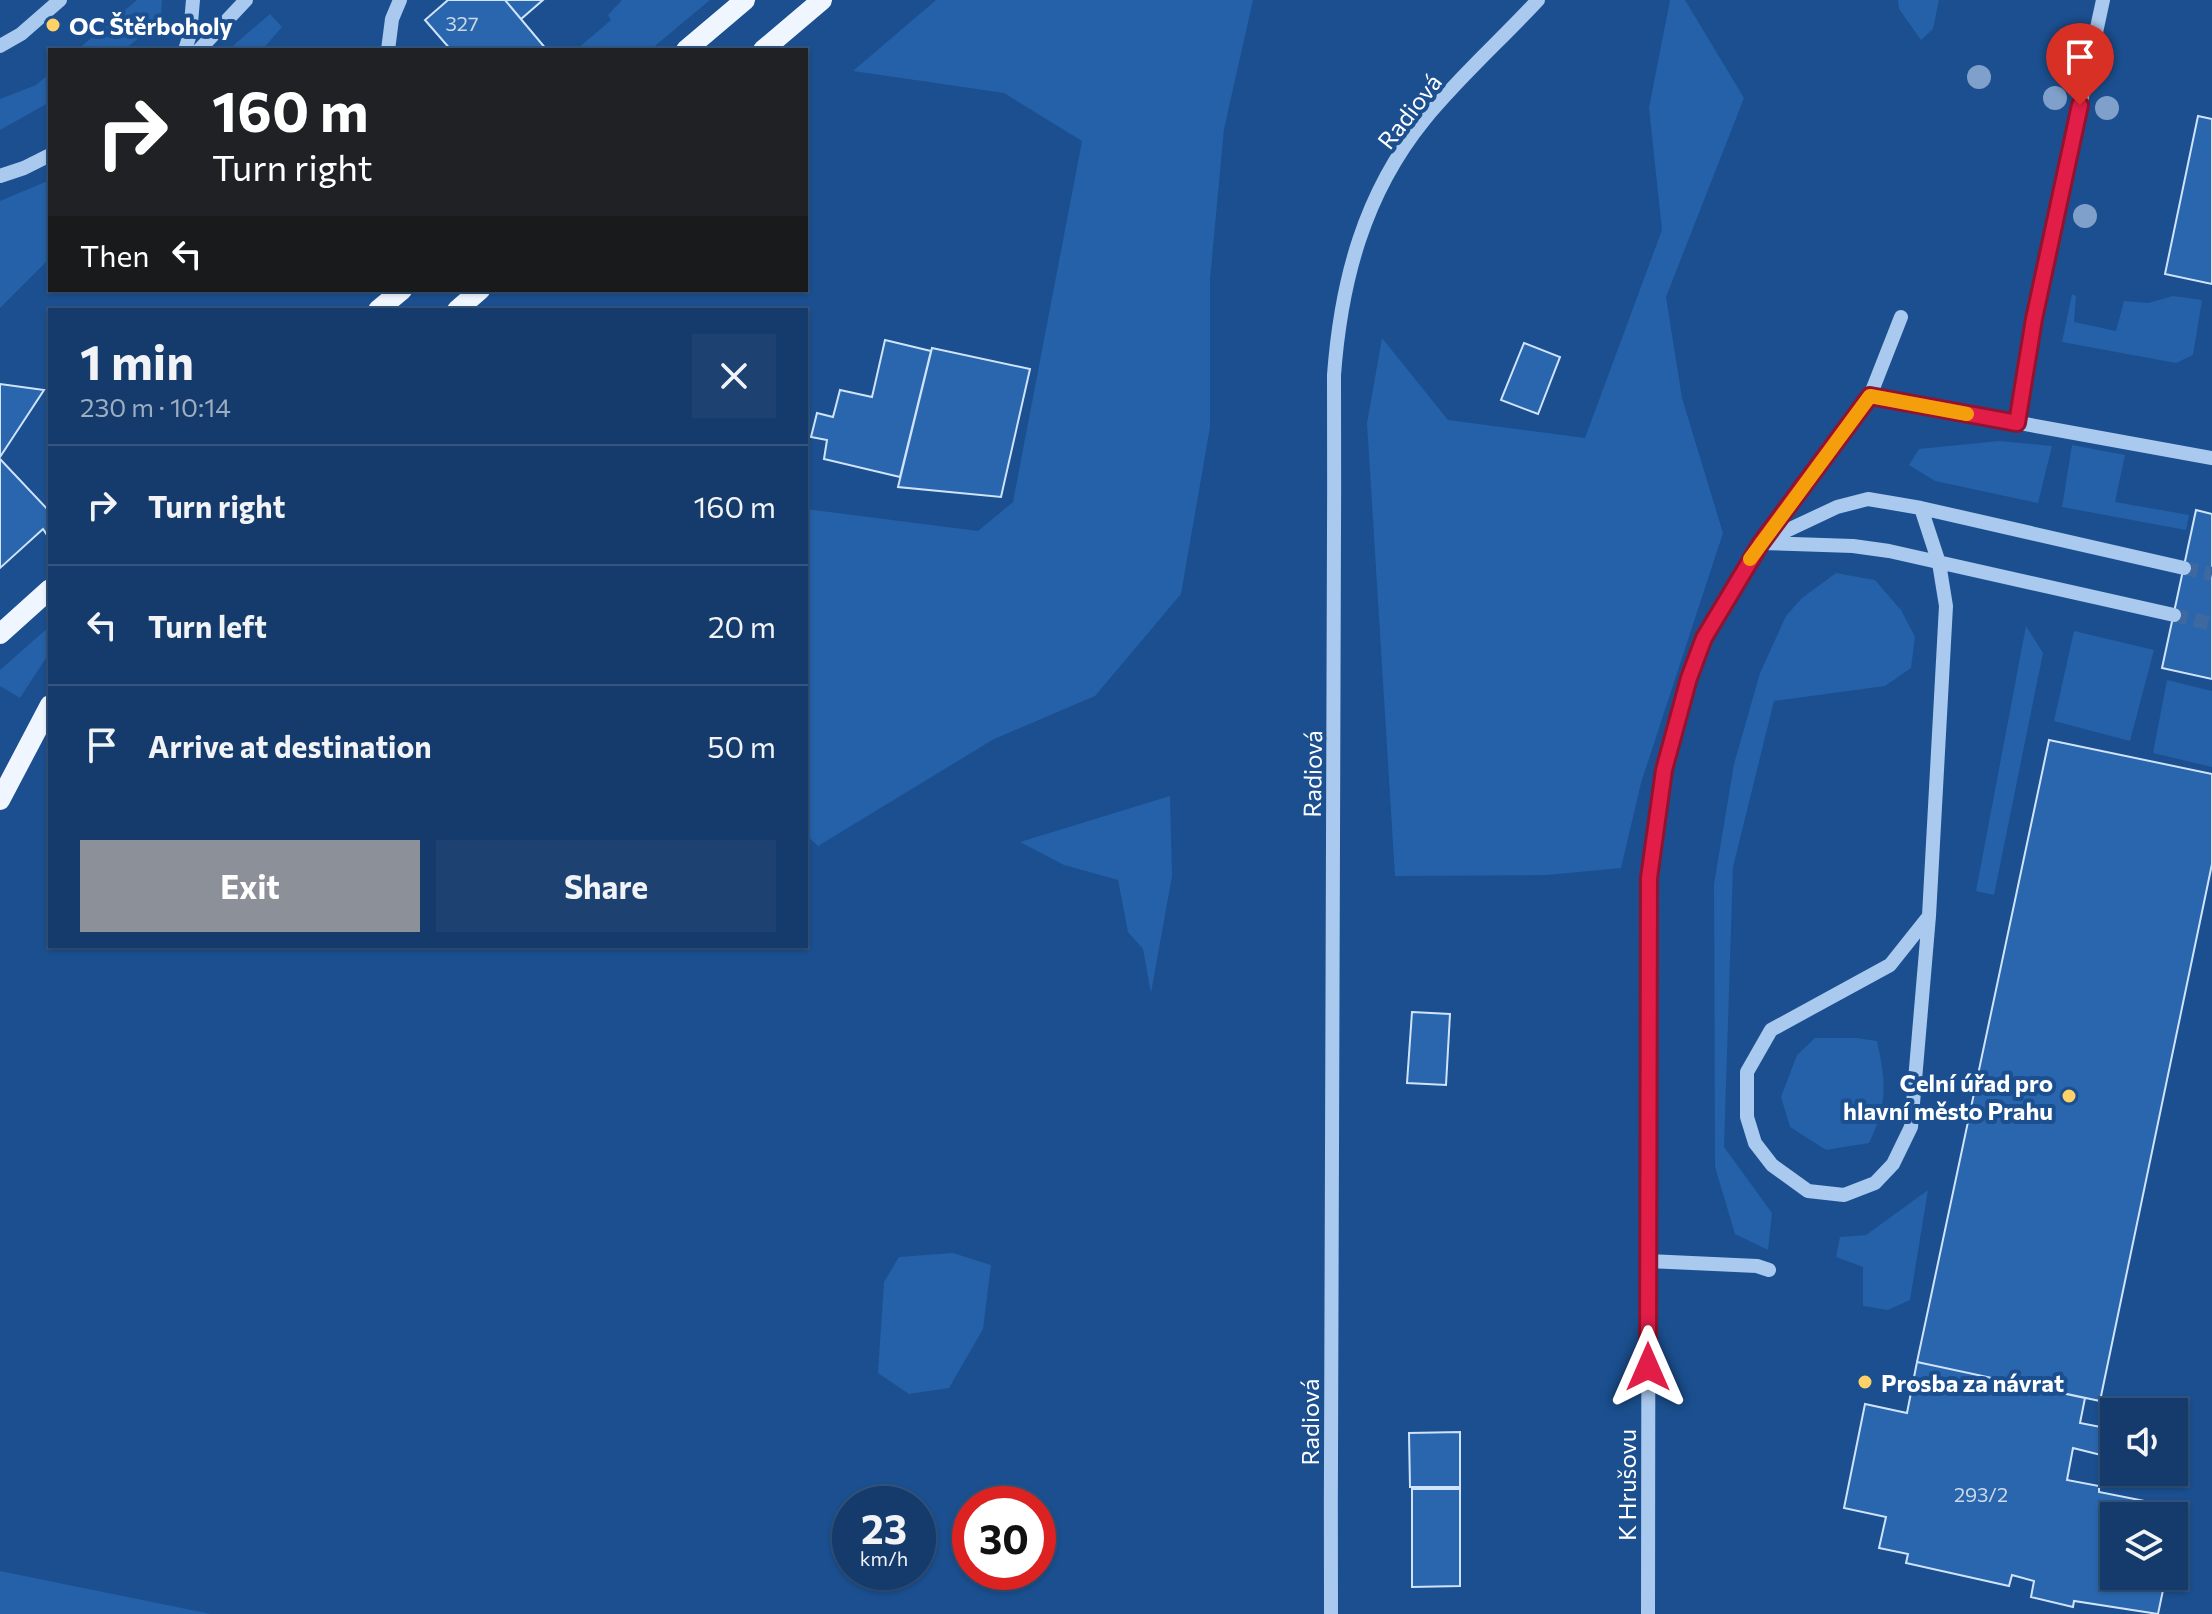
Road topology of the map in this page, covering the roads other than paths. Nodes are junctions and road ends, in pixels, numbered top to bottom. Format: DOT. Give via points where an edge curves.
graph roads {
  1 [pos="60,0"];
  2 [pos="193,0"];
  3 [pos="246,0"];
  4 [pos="400,0"];
  5 [pos="745,0"];
  6 [pos="822,0"];
  7 [pos="1538,0"];
  8 [pos="2103,0"];
  9 [pos="0,46"];
  10 [pos="186,48"];
  11 [pos="201,48"];
  12 [pos="388,48"];
  13 [pos="688,48"];
  14 [pos="765,48"];
  15 [pos="48,156"];
  16 [pos="0,176"];
  17 [pos="400,292"];
  18 [pos="478,292"];
  19 [pos="380,308"];
  20 [pos="459,308"];
  21 [pos="1901,317"];
  22 [pos="1870,396"];
  23 [pos="2017,423"];
  24 [pos="2212,458"];
  25 [pos="1921,508"];
  26 [pos="1761,543"];
  27 [pos="1939,563"];
  28 [pos="2184,568"];
  29 [pos="48,591"];
  30 [pos="2174,615"];
  31 [pos="0,634"];
  32 [pos="48,709"];
  33 [pos="0,800"];
  34 [pos="1929,916"];
  35 [pos="1648,1261"];
  36 [pos="1769,1270"];
  37 [pos="1331,1614"];
  38 [pos="1648,1614"];
  1 -- 9 [label="street"];
  2 -- 10 [label="street"];
  3 -- 11 [label="street"];
  4 -- 12 [label="street"];
  5 -- 13 [label="main road"];
  6 -- 14 [label="main road"];
  7 -- 37 [label="street, Radiová" via="1425,120 1397,159 1356,247 1337,331"];
  8 -- 23 [label="street" via="2034,319"];
  15 -- 16 [label="street"];
  17 -- 19 [label="main road"];
  18 -- 20 [label="main road"];
  21 -- 22 [label="street, K Hrušovu"];
  22 -- 23 [label="street"];
  22 -- 26 [label="street, K Hrušovu"];
  23 -- 24 [label="street"];
  25 -- 26 [label="street" via="1868,499 1837,507"];
  25 -- 27 [label="street"];
  25 -- 28 [label="street"];
  26 -- 27 [label="street" via="1853,546"];
  26 -- 35 [label="street, K Hrušovu" via="1704,638 1675,724 1655,819 1649,878"];
  27 -- 30 [label="street"];
  27 -- 34 [label="street" via="1946,606"];
  29 -- 31 [label="main road"];
  32 -- 33 [label="main road"];
  34 -- 34 [label="street" via="1911,1127 1893,1164 1875,1183 1844,1195 1808,1191 1772,1165 1755,1143 1747,1117 1747,1072 1771,1030 1890,965"];
  35 -- 36 [label="street"];
  35 -- 38 [label="street, K Hrušovu"];
}
